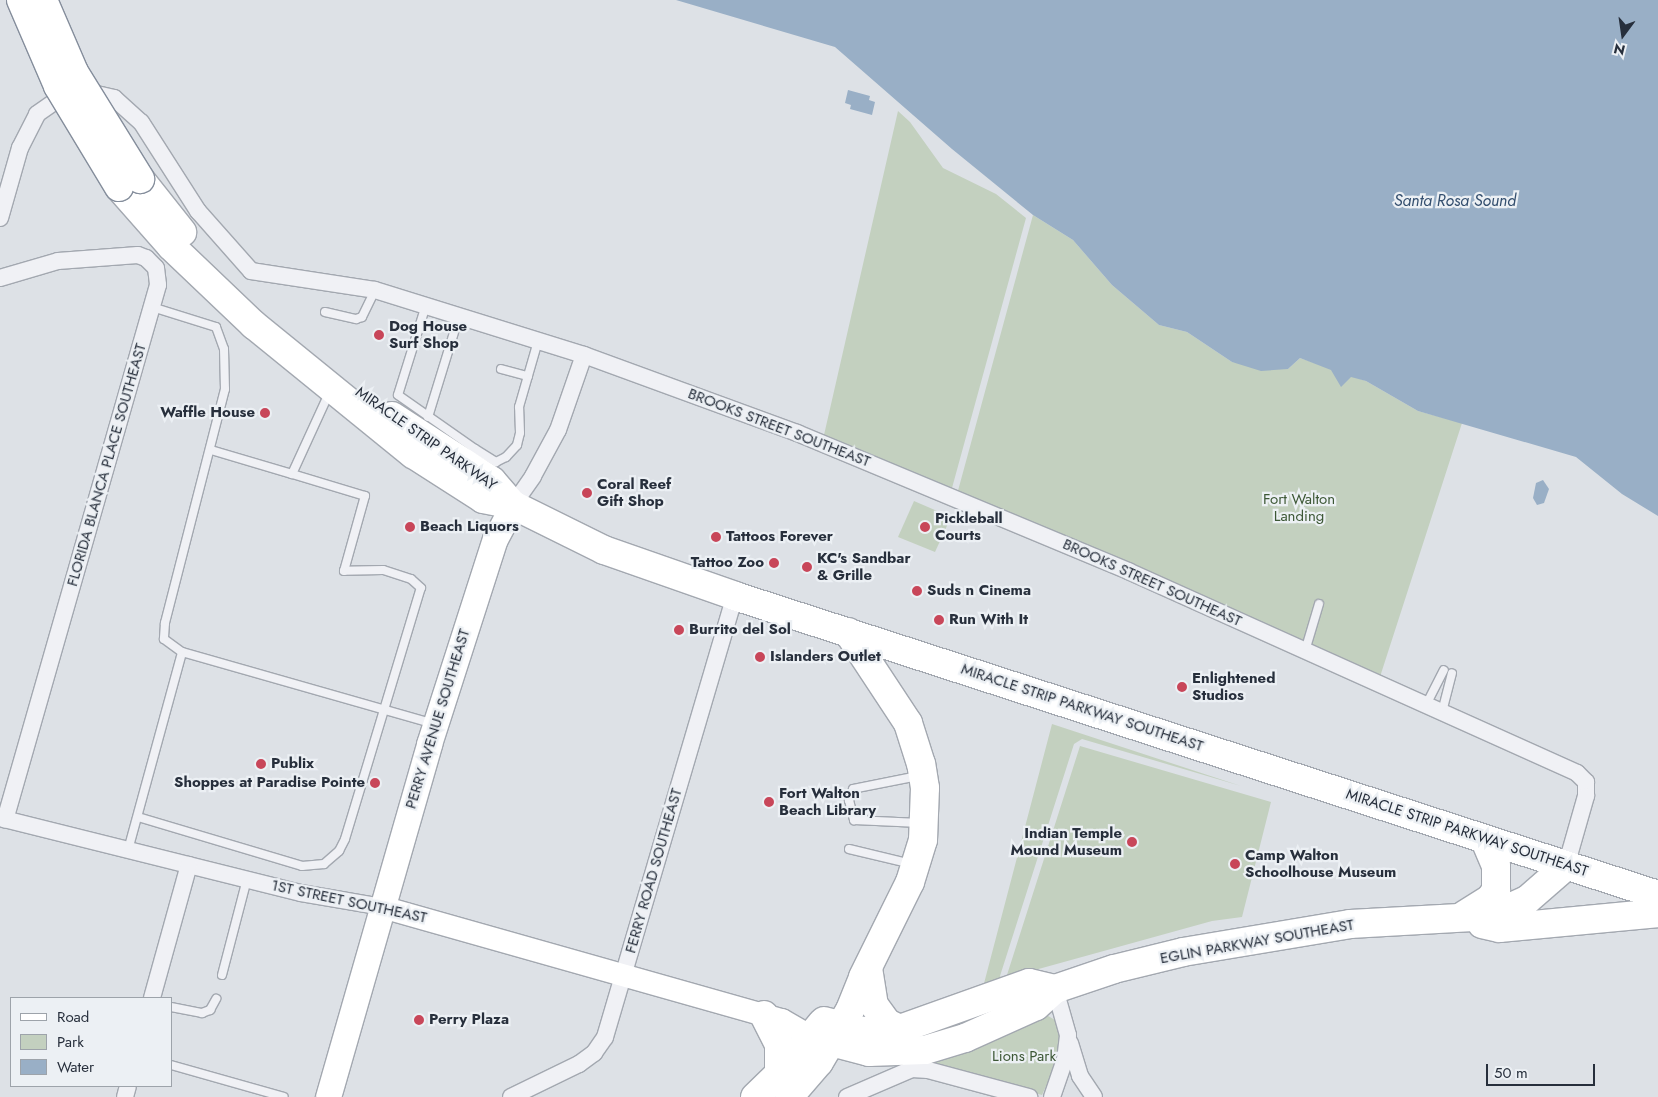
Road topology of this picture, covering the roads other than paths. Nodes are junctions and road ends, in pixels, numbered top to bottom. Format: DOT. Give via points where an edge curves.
graph roads {
  1 [pos="21,0"];
  2 [pos="43,0"];
  3 [pos="129,183"];
  4 [pos="0,218"];
  5 [pos="0,278"];
  6 [pos="375,290"];
  7 [pos="426,306"];
  8 [pos="152,307"];
  9 [pos="326,312"];
  10 [pos="459,316"];
  11 [pos="538,340"];
  12 [pos="584,355"];
  13 [pos="501,369"];
  14 [pos="528,376"];
  15 [pos="331,388"];
  16 [pos="428,417"];
  17 [pos="211,450"];
  18 [pos="469,457"];
  19 [pos="292,474"];
  20 [pos="513,505"];
  21 [pos="735,596"];
  22 [pos="1319,604"];
  23 [pos="848,632"];
  24 [pos="1306,651"];
  25 [pos="182,652"];
  26 [pos="1444,670"];
  27 [pos="1452,673"];
  28 [pos="1426,705"];
  29 [pos="382,710"];
  30 [pos="1442,712"];
  31 [pos="436,724"];
  32 [pos="923,775"];
  33 [pos="138,817"];
  34 [pos="3,819"];
  35 [pos="924,823"];
  36 [pos="1485,840"];
  37 [pos="849,849"];
  38 [pos="128,850"];
  39 [pos="189,865"];
  40 [pos="916,866"];
  41 [pos="1566,866"];
  42 [pos="247,880"];
  43 [pos="1658,895"];
  44 [pos="382,907"];
  45 [pos="1658,913"];
  46 [pos="1459,919"];
  47 [pos="865,973"];
  48 [pos="624,974"];
  49 [pos="222,975"];
  50 [pos="1055,988"];
  51 [pos="152,997"];
  52 [pos="216,999"];
  53 [pos="172,1006"];
  54 [pos="773,1017"];
  55 [pos="900,1029"];
  56 [pos="827,1032"];
  57 [pos="1068,1035"];
  58 [pos="172,1065"];
  59 [pos="784,1086"];
  60 [pos="284,1097"];
  61 [pos="328,1097"];
  62 [pos="511,1097"];
  63 [pos="755,1097"];
  64 [pos="847,1097"];
  65 [pos="1029,1097"];
  66 [pos="1052,1097"];
  67 [pos="1094,1097"];
  1 -- 3 [label="highway, MIRACLE STRIP PARKWAY, bridge" via="58,86"];
  2 -- 3 [label="highway, MIRACLE STRIP PARKWAY, bridge" via="74,72"];
  3 -- 15 [label="highway, MIRACLE STRIP PARKWAY" via="216,291"];
  3 -- 18 [label="highway, MIRACLE STRIP PARKWAY" via="264,314 369,400"];
  4 -- 6 [label="street, BROOKS STREET SOUTHEAST" via="20,148 37,114 60,98 88,92 104,95 124,104 141,122 198,211 251,271"];
  5 -- 8 [label="street, FLORIDA BLANCA PLACE SOUTHEAST" via="58,261 138,255 151,262 158,274"];
  6 -- 7 [label="street, BROOKS STREET SOUTHEAST"];
  6 -- 9 [label="lane" via="362,317"];
  7 -- 10 [label="street, BROOKS STREET SOUTHEAST"];
  7 -- 16 [label="lane" via="398,395"];
  8 -- 17 [label="lane" via="207,323 220,335 225,390"];
  8 -- 34 [label="street, FLORIDA BLANCA PLACE SOUTHEAST"];
  10 -- 11 [label="street, BROOKS STREET SOUTHEAST"];
  10 -- 16 [label="lane"];
  11 -- 12 [label="street, BROOKS STREET SOUTHEAST"];
  11 -- 14 [label="lane"];
  12 -- 20 [label="street, PERRY AVENUE SOUTHEAST" via="558,430"];
  12 -- 24 [label="street, BROOKS STREET SOUTHEAST" via="890,470"];
  13 -- 14 [label="lane"];
  14 -- 18 [label="lane" via="519,407 520,433 516,445 506,457 496,462"];
  15 -- 19 [label="lane"];
  15 -- 20 [label="highway, MIRACLE STRIP PARKWAY" via="413,454 475,494"];
  16 -- 18 [label="lane"];
  17 -- 19 [label="lane"];
  17 -- 25 [label="lane" via="165,623 164,639"];
  18 -- 20 [label="highway, MIRACLE STRIP PARKWAY"];
  19 -- 29 [label="lane" via="364,496 344,571 383,570 412,579 421,588"];
  20 -- 21 [label="highway, MIRACLE STRIP PARKWAY SOUTHEAST" via="604,550"];
  20 -- 31 [label="main road, PERRY AVENUE SOUTHEAST" via="495,539"];
  21 -- 23 [label="highway, MIRACLE STRIP PARKWAY SOUTHEAST"];
  21 -- 48 [label="street, FERRY ROAD SOUTHEAST"];
  22 -- 24 [label="lane"];
  23 -- 32 [label="highway" via="908,724"];
  23 -- 36 [label="highway, MIRACLE STRIP PARKWAY SOUTHEAST"];
  24 -- 28 [label="street, BROOKS STREET SOUTHEAST"];
  25 -- 29 [label="lane"];
  25 -- 33 [label="lane"];
  26 -- 28 [label="lane"];
  27 -- 30 [label="lane"];
  28 -- 30 [label="street, BROOKS STREET SOUTHEAST"];
  29 -- 31 [label="lane"];
  29 -- 33 [label="lane" via="345,839 339,851 324,864 291,864"];
  30 -- 41 [label="street, BROOKS STREET SOUTHEAST" via="1577,773 1586,782 1586,796"];
  31 -- 44 [label="main road, PERRY AVENUE SOUTHEAST"];
  32 -- 35 [label="highway"];
  32 -- 35 [label="lane" via="853,789 849,800 854,820"];
  33 -- 38 [label="lane"];
  34 -- 38 [label="street, 1ST STREET SOUTHEAST"];
  35 -- 40 [label="highway"];
  36 -- 41 [label="highway, MIRACLE STRIP PARKWAY SOUTHEAST"];
  36 -- 46 [label="highway" via="1496,866 1496,890 1490,899"];
  37 -- 40 [label="lane"];
  38 -- 39 [label="street, 1ST STREET SOUTHEAST"];
  39 -- 42 [label="street, 1ST STREET SOUTHEAST"];
  39 -- 51 [label="street"];
  40 -- 47 [label="highway" via="895,916"];
  41 -- 43 [label="highway, MIRACLE STRIP PARKWAY SOUTHEAST"];
  41 -- 46 [label="highway, EGLIN PARKWAY SOUTHEAST" via="1517,905 1491,916"];
  42 -- 44 [label="street, 1ST STREET SOUTHEAST"];
  42 -- 49 [label="lane"];
  44 -- 48 [label="street, 1ST STREET SOUTHEAST"];
  44 -- 61 [label="main road, PERRY AVENUE SOUTHEAST"];
  45 -- 46 [label="highway" via="1500,928"];
  46 -- 50 [label="highway, EGLIN PARKWAY SOUTHEAST" via="1350,924 1278,934 1114,969"];
  47 -- 55 [label="highway" via="874,1005 887,1023"];
  47 -- 56 [label="highway" via="837,1001"];
  48 -- 54 [label="street, 1ST STREET SOUTHEAST"];
  48 -- 62 [label="street, FERRY ROAD SOUTHEAST" via="605,1037 594,1053 579,1064"];
  50 -- 55 [label="highway, EGLIN PARKWAY SOUTHEAST" via="1029,983"];
  50 -- 56 [label="highway, EGLIN PARKWAY SOUTHEAST" via="1036,1006 965,1038 925,1050 869,1052"];
  50 -- 57 [label="street"];
  52 -- 53 [label="lane" via="210,1010 202,1013"];
  54 -- 56 [label="street, EGLIN PARKWAY SOUTHEAST"];
  54 -- 59 [label="highway"];
  55 -- 56 [label="highway, EGLIN PARKWAY SOUTHEAST"];
  56 -- 59 [label="highway"];
  57 -- 66 [label="street" via="1065,1060"];
  57 -- 67 [label="street" via="1080,1076"];
  58 -- 60 [label="lane"];
  59 -- 63 [label="highway"];
  64 -- 65 [label="street" via="912,1069"];
}
